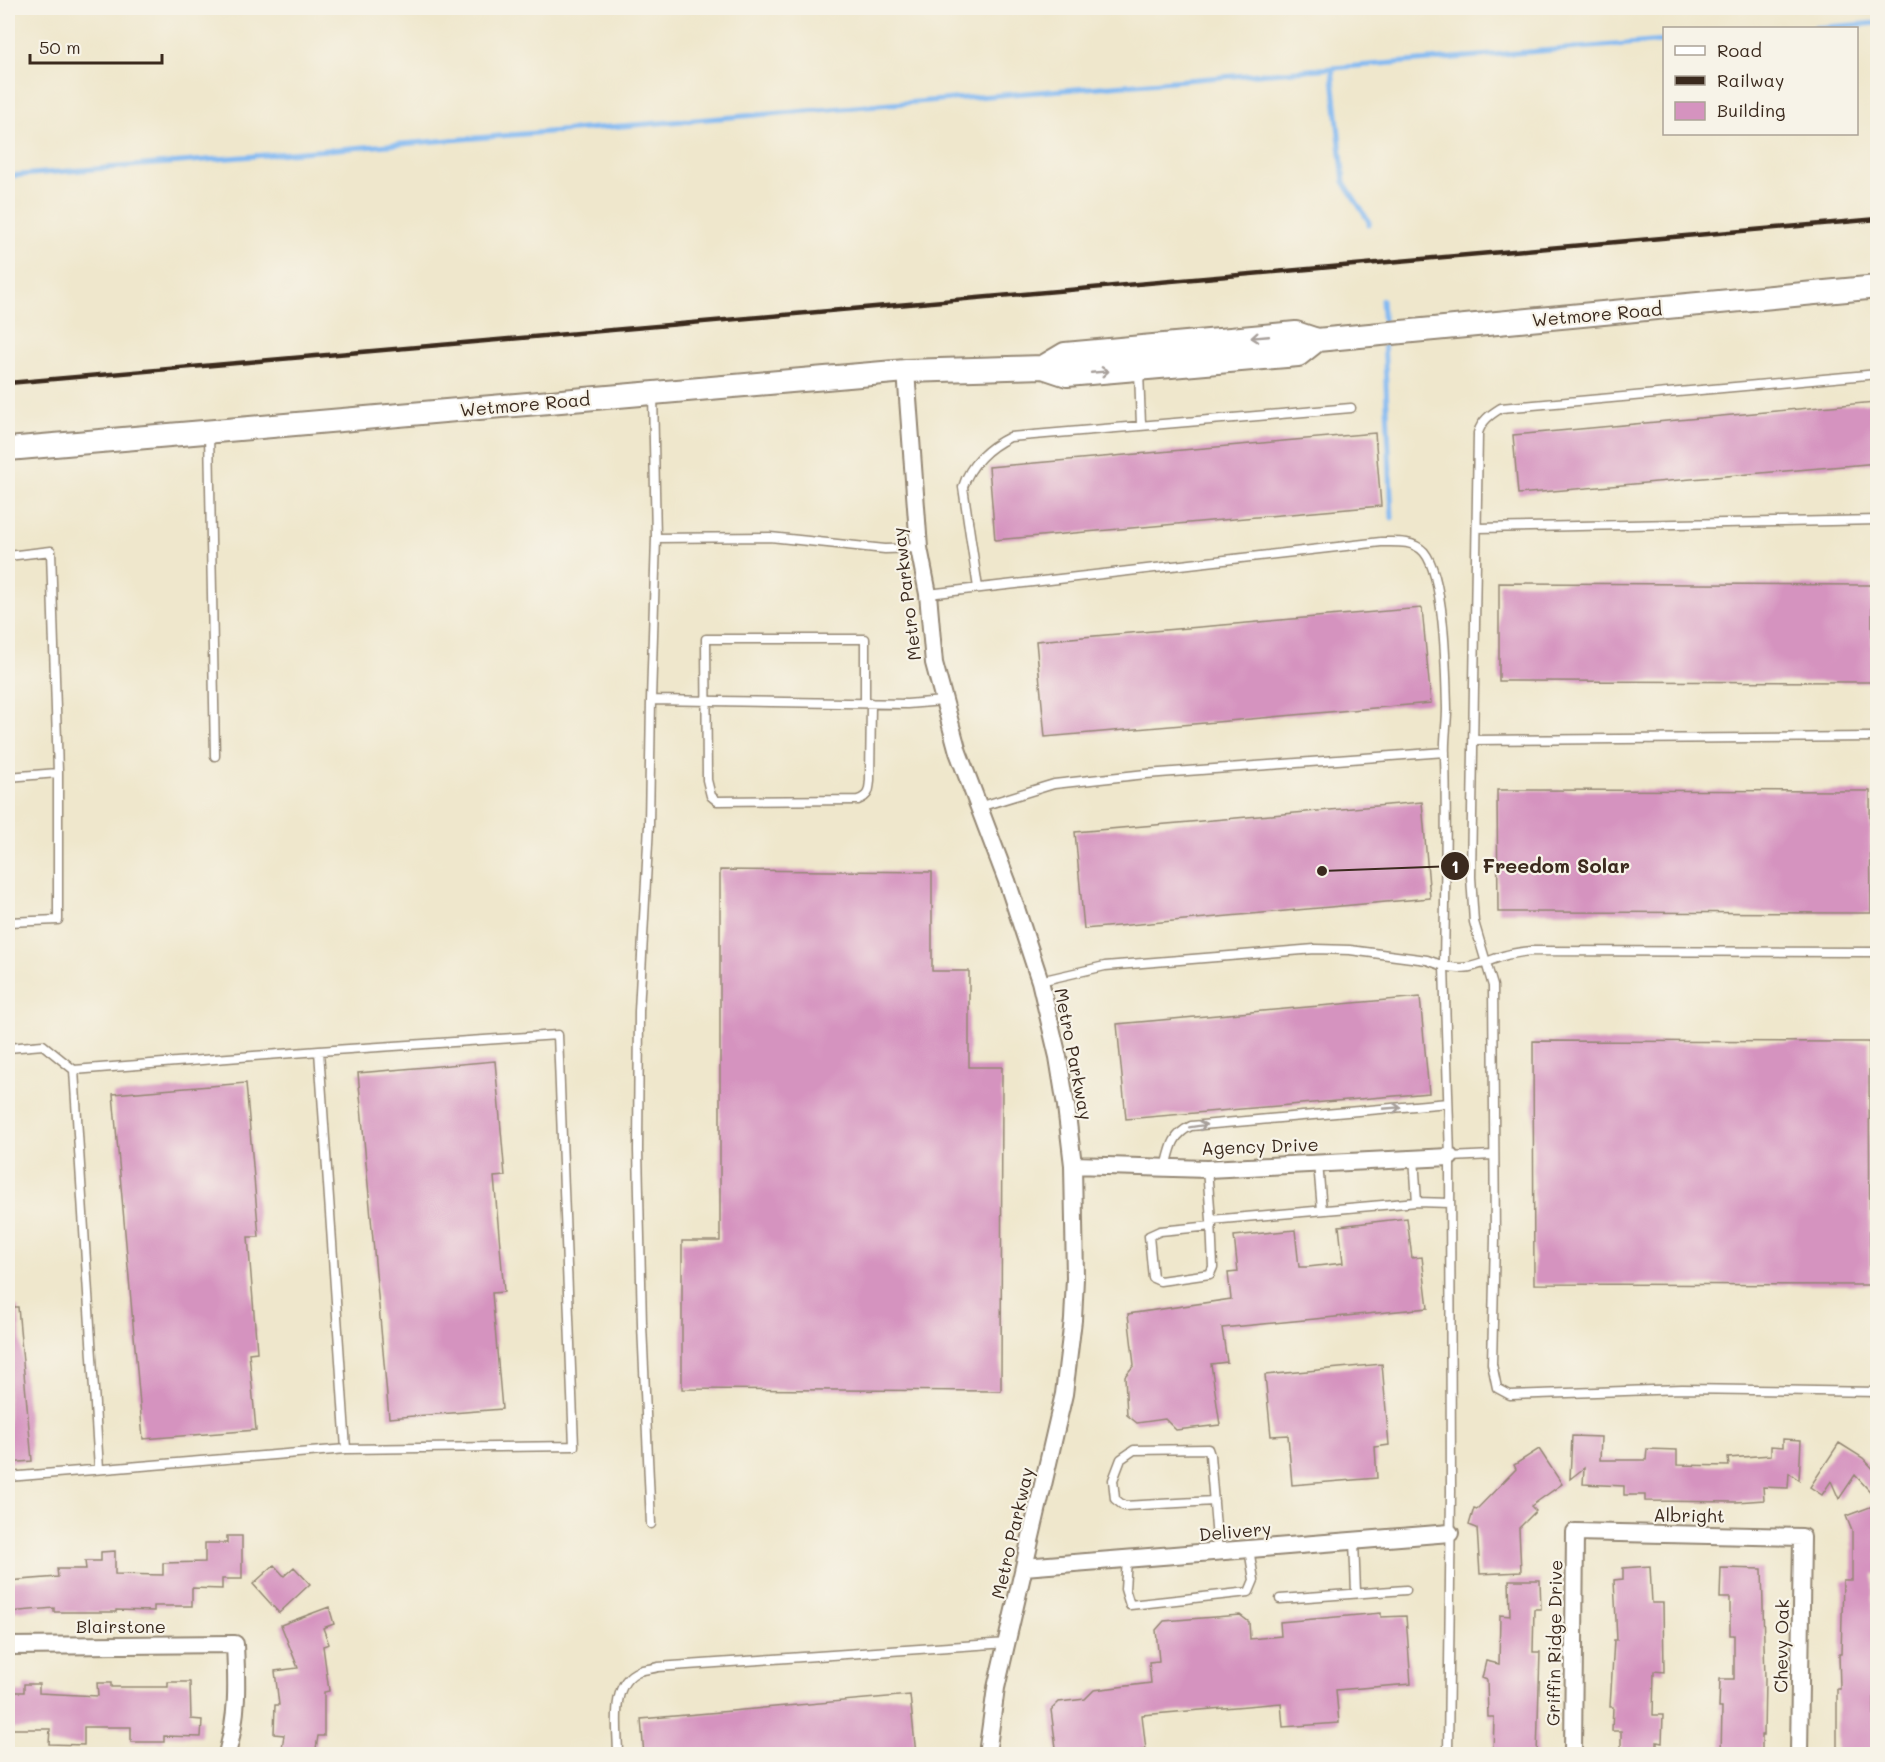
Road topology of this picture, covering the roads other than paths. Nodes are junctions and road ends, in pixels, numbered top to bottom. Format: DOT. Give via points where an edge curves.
graph roads {
  1 [pos="1878,287"];
  2 [pos="1317,340"];
  3 [pos="1043,367"];
  4 [pos="1139,368"];
  5 [pos="906,371"];
  6 [pos="1878,374"];
  7 [pos="653,393"];
  8 [pos="1351,408"];
  9 [pos="1142,425"];
  10 [pos="209,431"];
  11 [pos="8,449"];
  12 [pos="1878,520"];
  13 [pos="1477,528"];
  14 [pos="656,538"];
  15 [pos="919,548"];
  16 [pos="8,556"];
  17 [pos="978,588"];
  18 [pos="928,594"];
  19 [pos="651,700"];
  20 [pos="706,701"];
  21 [pos="943,701"];
  22 [pos="868,703"];
  23 [pos="1878,737"];
  24 [pos="1473,740"];
  25 [pos="1445,752"];
  26 [pos="215,756"];
  27 [pos="58,773"];
  28 [pos="8,777"];
  29 [pos="979,807"];
  30 [pos="8,922"];
  31 [pos="1878,952"];
  32 [pos="1487,963"];
  33 [pos="1444,966"];
  34 [pos="1040,981"];
  35 [pos="8,1048"];
  36 [pos="319,1051"];
  37 [pos="74,1070"];
  38 [pos="1448,1103"];
  39 [pos="1493,1155"];
  40 [pos="1450,1157"];
  41 [pos="1414,1158"];
  42 [pos="1318,1163"];
  43 [pos="1073,1165"];
  44 [pos="1166,1168"];
  45 [pos="1207,1169"];
  46 [pos="1416,1202"];
  47 [pos="1450,1203"];
  48 [pos="1322,1210"];
  49 [pos="1211,1223"];
  50 [pos="1878,1392"];
  51 [pos="345,1449"];
  52 [pos="99,1468"];
  53 [pos="8,1477"];
  54 [pos="1214,1501"];
  55 [pos="651,1524"];
  56 [pos="1575,1532"];
  57 [pos="1450,1533"];
  58 [pos="1802,1537"];
  59 [pos="1354,1541"];
  60 [pos="1249,1550"];
  61 [pos="1218,1552"];
  62 [pos="1127,1559"];
  63 [pos="1024,1567"];
  64 [pos="1406,1590"];
  65 [pos="1356,1592"];
  66 [pos="1280,1599"];
  67 [pos="1007,1643"];
  68 [pos="8,1646"];
  69 [pos="227,1755"];
  70 [pos="618,1755"];
  71 [pos="987,1755"];
  72 [pos="1448,1755"];
  73 [pos="1573,1755"];
  74 [pos="1799,1755"];
  1 -- 2 [label="main road, Wetmore Road"];
  2 -- 3 [label="main road, Wetmore Road, one-way" via="1296,333 1065,354"];
  2 -- 4 [label="main road, Wetmore Road" via="1298,355"];
  3 -- 4 [label="main road, Wetmore Road, one-way" via="1067,375"];
  3 -- 5 [label="main road, Wetmore Road"];
  4 -- 9 [label="lane"];
  5 -- 7 [label="main road, Wetmore Road"];
  5 -- 15 [label="street, Metro Parkway"];
  6 -- 13 [label="lane" via="1501,408 1488,416 1478,433"];
  7 -- 10 [label="main road, Wetmore Road"];
  7 -- 14 [label="lane"];
  8 -- 9 [label="lane"];
  9 -- 17 [label="lane" via="1010,437 983,456 963,487"];
  10 -- 11 [label="main road, Wetmore Road"];
  10 -- 26 [label="lane"];
  12 -- 13 [label="lane"];
  13 -- 24 [label="lane"];
  14 -- 15 [label="lane" via="770,537 885,549"];
  14 -- 19 [label="lane"];
  15 -- 18 [label="street, Metro Parkway"];
  16 -- 27 [label="lane" via="51,551"];
  17 -- 18 [label="lane"];
  17 -- 25 [label="lane" via="1381,542 1417,546 1425,553 1437,586 1447,710"];
  18 -- 21 [label="street, Metro Parkway" via="934,663"];
  19 -- 20 [label="lane"];
  19 -- 55 [label="lane" via="638,1138"];
  20 -- 22 [label="lane"];
  20 -- 22 [label="lane" via="706,639 865,639"];
  20 -- 22 [label="lane" via="707,780 711,796 717,801 866,797 870,780"];
  21 -- 22 [label="lane"];
  21 -- 29 [label="street, Metro Parkway"];
  23 -- 24 [label="lane"];
  24 -- 32 [label="lane" via="1471,877 1474,922"];
  25 -- 29 [label="lane" via="1054,784"];
  25 -- 33 [label="lane"];
  27 -- 28 [label="lane"];
  27 -- 30 [label="lane" via="58,920"];
  29 -- 34 [label="street, Metro Parkway"];
  31 -- 32 [label="lane" via="1531,951"];
  32 -- 33 [label="lane" via="1457,969"];
  32 -- 39 [label="lane" via="1493,986"];
  33 -- 34 [label="lane" via="1427,960 1315,949 1105,966"];
  33 -- 38 [label="lane"];
  34 -- 43 [label="street, Metro Parkway" via="1060,1066"];
  35 -- 37 [label="lane" via="43,1045"];
  36 -- 37 [label="lane"];
  36 -- 51 [label="lane"];
  36 -- 51 [label="lane" via="558,1035 574,1446"];
  37 -- 52 [label="lane"];
  38 -- 40 [label="lane"];
  44 -- 38 [label="lane, one-way" via="1179,1132 1191,1126"];
  39 -- 40 [label="lane"];
  39 -- 50 [label="lane" via="1492,1364 1497,1388 1510,1395 1682,1389"];
  40 -- 41 [label="street, Agency Drive"];
  40 -- 47 [label="lane"];
  41 -- 42 [label="street, Agency Drive"];
  41 -- 46 [label="lane"];
  42 -- 45 [label="street, Agency Drive"];
  42 -- 48 [label="lane"];
  43 -- 44 [label="street, Agency Drive"];
  43 -- 63 [label="street, Metro Parkway" via="1075,1278 1064,1394"];
  44 -- 45 [label="street, Agency Drive"];
  45 -- 49 [label="lane"];
  46 -- 47 [label="lane"];
  46 -- 48 [label="lane"];
  47 -- 57 [label="lane"];
  48 -- 49 [label="lane"];
  49 -- 49 [label="lane" via="1210,1274 1160,1281 1153,1278 1149,1236"];
  51 -- 52 [label="lane"];
  52 -- 53 [label="lane"];
  54 -- 54 [label="lane" via="1208,1449 1134,1450 1121,1459 1113,1480 1115,1498 1124,1506"];
  54 -- 61 [label="lane"];
  56 -- 58 [label="street, Albright"];
  56 -- 73 [label="street, Griffin Ridge Drive"];
  57 -- 59 [label="street, Delivery"];
  57 -- 72 [label="lane"];
  58 -- 74 [label="street, Chevy Oak"];
  59 -- 60 [label="street, Delivery"];
  59 -- 65 [label="lane"];
  60 -- 61 [label="street, Delivery"];
  60 -- 62 [label="lane" via="1254,1580 1249,1592 1130,1605 1125,1589"];
  61 -- 62 [label="street, Delivery"];
  62 -- 63 [label="street, Delivery"];
  63 -- 67 [label="street, Metro Parkway"];
  64 -- 65 [label="lane"];
  65 -- 66 [label="lane"];
  67 -- 70 [label="lane" via="639,1671 629,1677 620,1692"];
  67 -- 71 [label="street, Metro Parkway"];
  68 -- 69 [label="street, Blairstone" via="235,1644 237,1695"];
}
